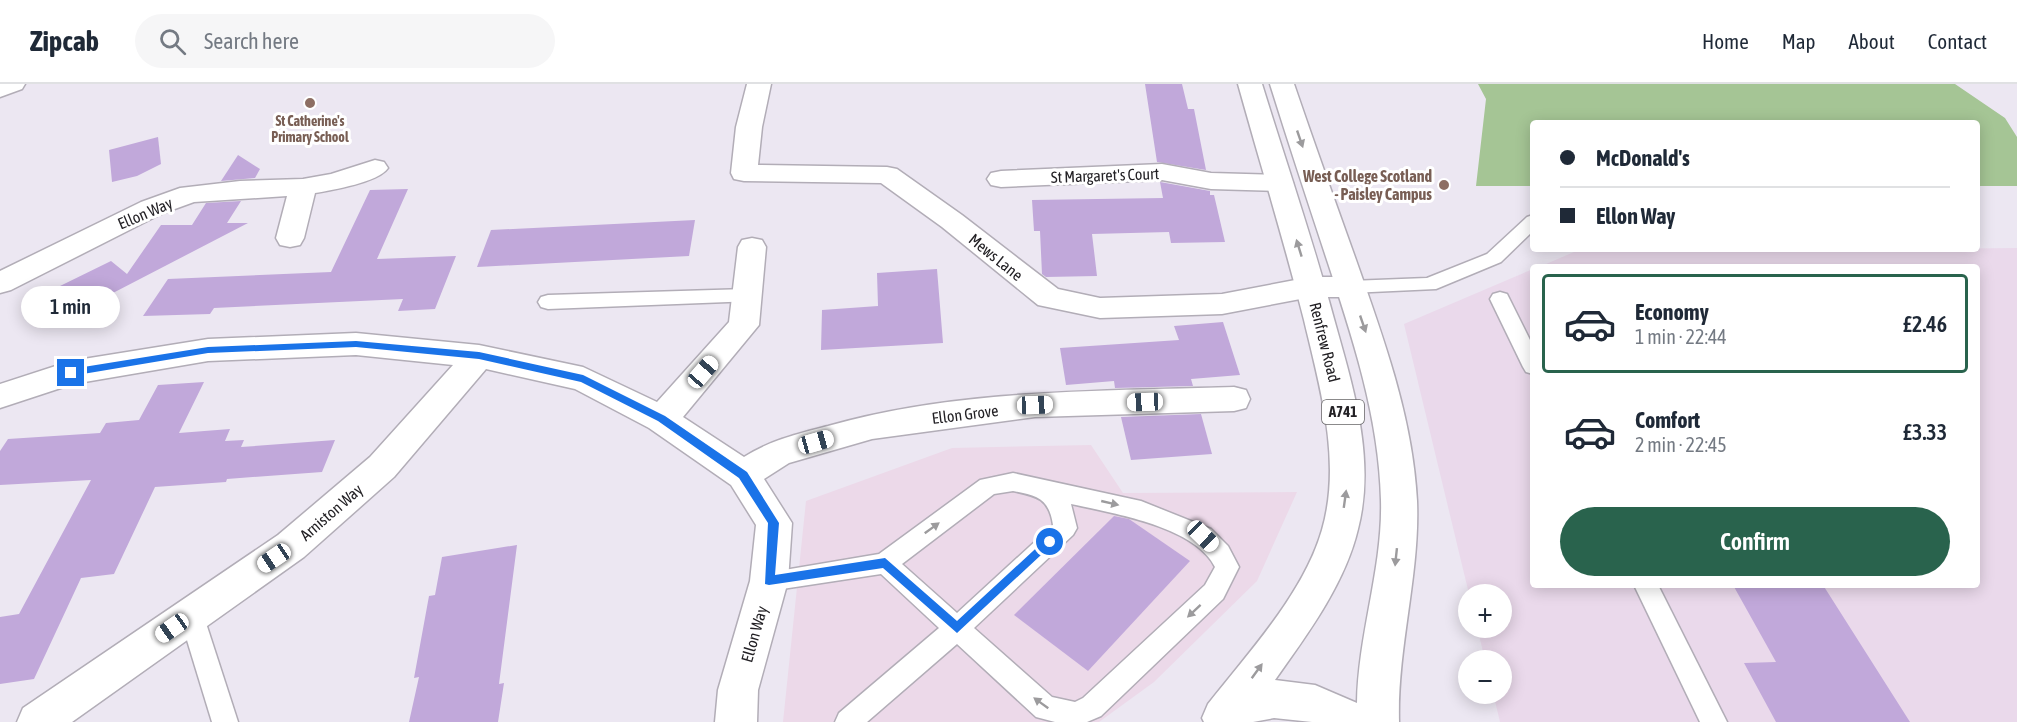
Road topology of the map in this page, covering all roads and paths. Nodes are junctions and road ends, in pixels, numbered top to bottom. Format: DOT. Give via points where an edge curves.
graph roads {
  1 [pos="13,84"];
  2 [pos="759,84"];
  3 [pos="1250,84"];
  4 [pos="1281,84"];
  5 [pos="0,90"];
  6 [pos="375,168"];
  7 [pos="1001,179"];
  8 [pos="1279,183"];
  9 [pos="303,187"];
  10 [pos="1530,224"];
  11 [pos="290,238"];
  12 [pos="752,247"];
  13 [pos="0,284"];
  14 [pos="1311,286"];
  15 [pos="1350,287"];
  16 [pos="747,296"];
  17 [pos="1500,298"];
  18 [pos="548,302"];
  19 [pos="479,356"];
  20 [pos="1530,361"];
  21 [pos="0,396"];
  22 [pos="1234,399"];
  23 [pos="661,419"];
  24 [pos="743,475"];
  25 [pos="1046,489"];
  26 [pos="885,563"];
  27 [pos="769,581"];
  28 [pos="1647,588"];
  29 [pos="191,614"];
  30 [pos="957,628"];
  31 [pos="1221,720"];
  32 [pos="38,722"];
  33 [pos="225,722"];
  34 [pos="736,722"];
  35 [pos="848,722"];
  36 [pos="1351,722"];
  37 [pos="1378,722"];
  38 [pos="1714,722"];
  1 -- 5 [label="street"];
  2 -- 14 [label="street, Mews Lane" via="744,173 886,175 951,220 1049,298 1100,308 1222,304"];
  3 -- 8 [label="street, Renfrew Road / A741"];
  4 -- 15 [label="street, A741, one-way"];
  6 -- 9 [label="street, Ellon Way" via="336,182"];
  7 -- 8 [label="street, St Margaret's Court" via="1162,172 1212,181"];
  14 -- 8 [label="street, Renfrew Road / A741, one-way"];
  9 -- 11 [label="street"];
  9 -- 13 [label="street, Ellon Way" via="190,194 151,208"];
  10 -- 15 [label="lane" via="1494,258 1429,284"];
  12 -- 16 [label="street"];
  14 -- 15 [label="street, Mews Lane"];
  31 -- 14 [label="street, Renfrew Road / A741, one-way" via="1309,595 1340,531 1347,486 1346,437"];
  15 -- 37 [label="street, A741, one-way" via="1386,404 1399,502 1396,558 1378,671"];
  16 -- 18 [label="lane"];
  16 -- 23 [label="street" via="744,325"];
  17 -- 20 [label="lane"];
  19 -- 21 [label="street, Ellon Way" via="356,344 208,350 71,373"];
  19 -- 23 [label="street, Ellon Way" via="583,379"];
  19 -- 29 [label="street, Arniston Way" via="382,467 291,546"];
  22 -- 24 [label="street, Ellon Grove" via="1035,405 872,426 778,453"];
  23 -- 24 [label="street, Ellon Way"];
  24 -- 27 [label="street, Ellon Way" via="774,523"];
  26 -- 25 [label="lane, one-way" via="988,486 1013,482"];
  25 -- 30 [label="lane" via="1062,508 1065,528"];
  25 -- 30 [label="lane, one-way" via="1141,510 1203,536 1220,553 1227,567 1214,592 1092,707 1076,714 1045,708"];
  26 -- 27 [label="lane"];
  26 -- 30 [label="lane"];
  27 -- 34 [label="street, Ellon Way" via="738,690"];
  28 -- 38 [label="lane"];
  29 -- 32 [label="street, Arniston Way"];
  29 -- 33 [label="lane"];
  30 -- 35 [label="lane"];
  31 -- 36 [label="street" via="1249,703 1281,698 1314,703"];
}
